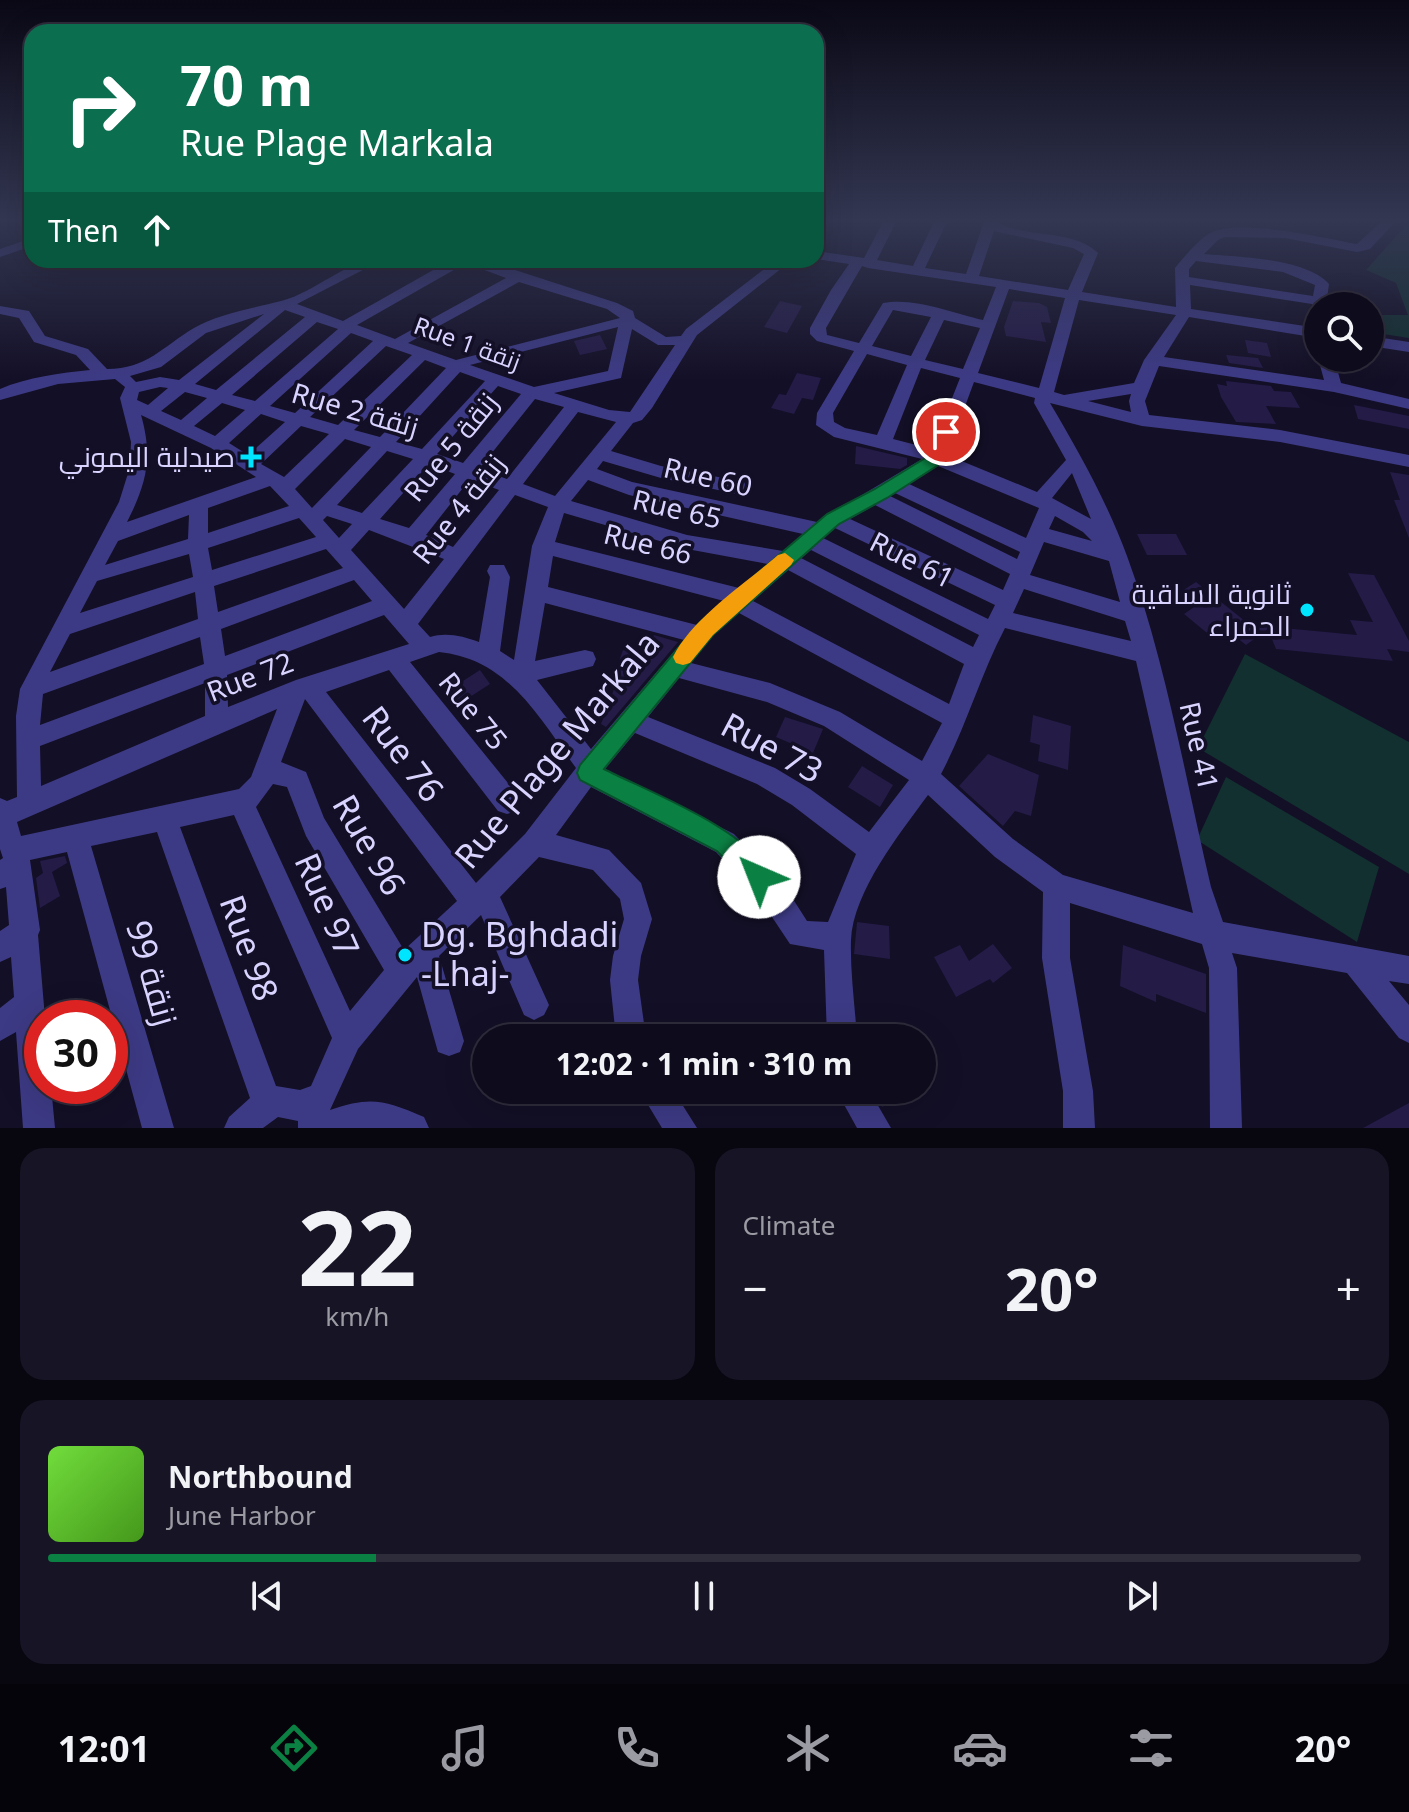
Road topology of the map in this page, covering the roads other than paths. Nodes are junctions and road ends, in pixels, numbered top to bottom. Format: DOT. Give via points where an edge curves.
graph roads {
  1 [pos="346,275"];
  2 [pos="434,275"];
  3 [pos="511,275"];
  4 [pos="766,275"];
  5 [pos="852,275"];
  6 [pos="939,275"];
  7 [pos="973,275"];
  8 [pos="1081,275"];
  9 [pos="1182,275"];
  10 [pos="1310,275"];
  11 [pos="518,277"];
  12 [pos="971,280"];
  13 [pos="1182,280"];
  14 [pos="1004,285"];
  15 [pos="1321,292"];
  16 [pos="1073,296"];
  17 [pos="1304,301"];
  18 [pos="285,305"];
  19 [pos="0,310"];
  20 [pos="1184,314"];
  21 [pos="939,315"];
  22 [pos="315,316"];
  23 [pos="628,320"];
  24 [pos="987,325"];
  25 [pos="349,327"];
  26 [pos="251,331"];
  27 [pos="1304,331"];
  28 [pos="683,340"];
  29 [pos="284,341"];
  30 [pos="390,341"];
  31 [pos="1384,343"];
  32 [pos="863,347"];
  33 [pos="1409,347"];
  34 [pos="320,351"];
  35 [pos="422,354"];
  36 [pos="916,360"];
  37 [pos="1152,360"];
  38 [pos="358,362"];
  39 [pos="457,366"];
  40 [pos="1330,372"];
  41 [pos="969,375"];
  42 [pos="495,380"];
  43 [pos="179,385"];
  44 [pos="1142,387"];
  45 [pos="1334,387"];
  46 [pos="127,390"];
  47 [pos="532,392"];
  48 [pos="0,395"];
  49 [pos="1046,396"];
  50 [pos="217,397"];
  51 [pos="1066,399"];
  52 [pos="575,404"];
  53 [pos="1409,404"];
  54 [pos="256,408"];
  55 [pos="632,418"];
  56 [pos="296,420"];
  57 [pos="1142,420"];
  58 [pos="183,427"];
  59 [pos="341,434"];
  60 [pos="883,442"];
  61 [pos="217,444"];
  62 [pos="382,446"];
  63 [pos="599,454"];
  64 [pos="427,457"];
  65 [pos="937,458"];
  66 [pos="1409,461"];
  67 [pos="1076,462"];
  68 [pos="250,464"];
  69 [pos="467,472"];
  70 [pos="585,472"];
  71 [pos="278,483"];
  72 [pos="895,485"];
  73 [pos="737,487"];
  74 [pos="512,489"];
  75 [pos="875,497"];
  76 [pos="199,503"];
  77 [pos="1045,503"];
  78 [pos="558,505"];
  79 [pos="313,511"];
  80 [pos="368,521"];
  81 [pos="820,530"];
  82 [pos="109,536"];
  83 [pos="413,537"];
  84 [pos="1033,540"];
  85 [pos="198,544"];
  86 [pos="334,546"];
  87 [pos="542,546"];
  88 [pos="1117,556"];
  89 [pos="457,557"];
  90 [pos="785,559"];
  91 [pos="356,571"];
  92 [pos="497,571"];
  93 [pos="90,573"];
  94 [pos="1019,574"];
  95 [pos="204,582"];
  96 [pos="535,592"];
  97 [pos="738,599"];
  98 [pos="386,605"];
  99 [pos="1133,615"];
  100 [pos="999,617"];
  101 [pos="405,624"];
  102 [pos="208,625"];
  103 [pos="61,628"];
  104 [pos="701,635"];
  105 [pos="425,647"];
  106 [pos="1144,654"];
  107 [pos="488,655"];
  108 [pos="392,657"];
  109 [pos="585,659"];
  110 [pos="977,660"];
  111 [pos="675,668"];
  112 [pos="216,670"];
  113 [pos="522,677"];
  114 [pos="302,688"];
  115 [pos="31,689"];
  116 [pos="956,719"];
  117 [pos="632,721"];
  118 [pos="217,722"];
  119 [pos="28,740"];
  120 [pos="589,770"];
  121 [pos="265,772"];
  122 [pos="926,777"];
  123 [pos="241,802"];
  124 [pos="507,802"];
  125 [pos="29,803"];
  126 [pos="1,813"];
  127 [pos="164,817"];
  128 [pos="76,839"];
  129 [pos="534,843"];
  130 [pos="872,850"];
  131 [pos="11,863"];
  132 [pos="1056,886"];
  133 [pos="480,898"];
  134 [pos="26,930"];
  135 [pos="1210,933"];
  136 [pos="837,937"];
  137 [pos="0,948"];
  138 [pos="423,949"];
  139 [pos="1354,960"];
  140 [pos="1409,970"];
  141 [pos="401,972"];
  142 [pos="28,1000"];
  143 [pos="534,1005"];
  144 [pos="24,1008"];
  145 [pos="629,1024"];
  146 [pos="841,1024"];
  147 [pos="0,1026"];
  148 [pos="1409,1028"];
  149 [pos="347,1038"];
  150 [pos="449,1041"];
  151 [pos="267,1103"];
  152 [pos="664,1104"];
  153 [pos="860,1104"];
  154 [pos="320,1119"];
  155 [pos="158,1128"];
  156 [pos="240,1128"];
  157 [pos="413,1128"];
  158 [pos="681,1128"];
  159 [pos="875,1128"];
  160 [pos="1079,1128"];
  161 [pos="1226,1128"];
  1 -- 18 [label="street"];
  2 -- 25 [label="street" via="359,316"];
  3 -- 11 [label="street"];
  4 -- 28 [label="street"];
  5 -- 32 [label="street" via="817,330 825,339"];
  6 -- 12 [label="street"];
  7 -- 12 [label="street"];
  8 -- 16 [label="street"];
  9 -- 13 [label="street"];
  10 -- 15 [label="street" via="1322,281"];
  11 -- 23 [label="street" via="622,310"];
  11 -- 30 [label="street"];
  12 -- 14 [label="street"];
  13 -- 17 [label="street"];
  13 -- 20 [label="street"];
  14 -- 16 [label="street"];
  14 -- 24 [label="street"];
  16 -- 20 [label="street"];
  16 -- 49 [label="street"];
  18 -- 22 [label="street, Rue 1 زنقة"];
  18 -- 26 [label="street"];
  18 -- 46 [label="street" via="201,330"];
  19 -- 46 [label="street" via="24,314 39,339 82,352"];
  20 -- 27 [label="street"];
  20 -- 37 [label="street"];
  21 -- 24 [label="street"];
  21 -- 32 [label="street" via="888,306"];
  21 -- 36 [label="street"];
  22 -- 25 [label="street, Rue 1 زنقة"];
  22 -- 29 [label="street"];
  23 -- 28 [label="street" via="663,342"];
  23 -- 39 [label="street"];
  23 -- 47 [label="street" via="615,374"];
  24 -- 41 [label="street"];
  25 -- 30 [label="street, Rue 1 زنقة"];
  25 -- 34 [label="street"];
  26 -- 29 [label="street"];
  26 -- 43 [label="street"];
  28 -- 55 [label="street" via="662,380"];
  29 -- 34 [label="street"];
  29 -- 50 [label="street"];
  30 -- 35 [label="street, Rue 1 زنقة"];
  30 -- 38 [label="street"];
  31 -- 33 [label="street"];
  32 -- 36 [label="street"];
  32 -- 60 [label="street" via="823,418 840,433"];
  34 -- 38 [label="street"];
  34 -- 54 [label="street"];
  35 -- 39 [label="street, Rue 1 زنقة"];
  35 -- 59 [label="street"];
  36 -- 41 [label="street"];
  36 -- 60 [label="street"];
  37 -- 44 [label="street"];
  37 -- 45 [label="street"];
  38 -- 56 [label="street"];
  39 -- 42 [label="street, Rue 1 زنقة"];
  39 -- 62 [label="street"];
  40 -- 45 [label="street"];
  41 -- 49 [label="street"];
  41 -- 65 [label="street"];
  42 -- 47 [label="street, Rue 1 زنقة"];
  42 -- 64 [label="street"];
  43 -- 46 [label="street"];
  43 -- 46 [label="street, Rue 2 زنقة" via="160,382"];
  43 -- 50 [label="street, Rue 2 زنقة"];
  44 -- 51 [label="street"];
  44 -- 57 [label="street" via="1137,401"];
  45 -- 53 [label="street"];
  46 -- 48 [label="street" via="30,386"];
  46 -- 58 [label="street"];
  46 -- 82 [label="street" via="140,442 139,467"];
  47 -- 52 [label="street, Rue 1 زنقة"];
  47 -- 69 [label="street, Rue 5 زنقة"];
  49 -- 51 [label="street"];
  49 -- 67 [label="street, Rue 41" via="1042,403"];
  50 -- 54 [label="street, Rue 2 زنقة"];
  50 -- 58 [label="street"];
  51 -- 57 [label="street"];
  52 -- 55 [label="street, Rue 1 زنقة"];
  52 -- 74 [label="street, Rue 4 زنقة"];
  54 -- 56 [label="street, Rue 2 زنقة"];
  54 -- 61 [label="street"];
  55 -- 63 [label="street"];
  56 -- 59 [label="street, Rue 2 زنقة"];
  56 -- 68 [label="street"];
  57 -- 66 [label="street" via="1280,436"];
  58 -- 61 [label="street"];
  59 -- 62 [label="street, Rue 2 زنقة"];
  59 -- 71 [label="street"];
  60 -- 65 [label="street"];
  61 -- 68 [label="street"];
  62 -- 64 [label="street, Rue 2 زنقة"];
  62 -- 79 [label="street"];
  63 -- 70 [label="street"];
  63 -- 73 [label="street"];
  64 -- 69 [label="street, Rue 2 زنقة"];
  64 -- 80 [label="street"];
  65 -- 72 [label="street, Rue Plage Markala"];
  65 -- 77 [label="street"];
  67 -- 77 [label="street" via="1067,467"];
  67 -- 88 [label="street, Rue 41"];
  68 -- 71 [label="street"];
  69 -- 74 [label="street, Rue 2 زنقة"];
  69 -- 83 [label="street, Rue 5 زنقة"];
  70 -- 78 [label="street"];
  70 -- 81 [label="street, Rue 60" via="629,488"];
  71 -- 76 [label="street"];
  71 -- 79 [label="street"];
  72 -- 75 [label="street, Rue Plage Markala"];
  72 -- 84 [label="street"];
  74 -- 78 [label="street, Rue 2 زنقة"];
  74 -- 89 [label="street, Rue 4 زنقة"];
  75 -- 81 [label="street, Rue Plage Markala"];
  75 -- 94 [label="street"];
  76 -- 82 [label="street"];
  76 -- 85 [label="street"];
  77 -- 84 [label="street"];
  77 -- 88 [label="street" via="1090,527"];
  78 -- 87 [label="street"];
  78 -- 90 [label="street, Rue 65" via="687,542"];
  79 -- 80 [label="street"];
  79 -- 85 [label="street"];
  79 -- 86 [label="street"];
  80 -- 83 [label="street"];
  80 -- 86 [label="street"];
  81 -- 90 [label="street, Rue Plage Markala"];
  81 -- 100 [label="street, Rue 61"];
  81 -- 100 [label="street"];
  82 -- 93 [label="street"];
  83 -- 89 [label="street"];
  84 -- 88 [label="street"];
  84 -- 94 [label="street"];
  85 -- 93 [label="street"];
  85 -- 95 [label="street"];
  86 -- 91 [label="street"];
  86 -- 95 [label="street"];
  87 -- 96 [label="street"];
  87 -- 97 [label="street, Rue 66"];
  88 -- 99 [label="street, Rue 41"];
  89 -- 101 [label="street, Rue 4 زنقة"];
  90 -- 97 [label="street, Rue Plage Markala"];
  90 -- 110 [label="street, Rue 65"];
  91 -- 98 [label="street"];
  91 -- 102 [label="street"];
  92 -- 107 [label="street"];
  93 -- 103 [label="street"];
  94 -- 99 [label="street"];
  94 -- 100 [label="street"];
  95 -- 102 [label="street"];
  95 -- 103 [label="street"];
  96 -- 104 [label="street"];
  96 -- 113 [label="street"];
  97 -- 104 [label="street, Rue Plage Markala"];
  97 -- 116 [label="street, Rue 66"];
  98 -- 101 [label="street"];
  98 -- 112 [label="street"];
  99 -- 106 [label="street, Rue 41"];
  100 -- 106 [label="street"];
  100 -- 110 [label="street"];
  101 -- 105 [label="street"];
  102 -- 112 [label="street"];
  102 -- 115 [label="street"];
  103 -- 115 [label="street"];
  104 -- 111 [label="street, Rue Plage Markala"];
  105 -- 107 [label="street, Rue 72" via="451,643"];
  105 -- 108 [label="street, Rue 72"];
  106 -- 135 [label="street, Rue 41"];
  107 -- 113 [label="street, Rue 72"];
  108 -- 114 [label="street, Rue 72"];
  108 -- 124 [label="street, Rue 75"];
  109 -- 113 [label="street"];
  110 -- 116 [label="street"];
  111 -- 117 [label="street, Rue Plage Markala"];
  111 -- 122 [label="street" via="770,693 832,719"];
  112 -- 118 [label="street"];
  112 -- 119 [label="street"];
  113 -- 120 [label="street, Rue 72"];
  114 -- 118 [label="street, Rue 72"];
  114 -- 121 [label="street"];
  114 -- 133 [label="street, Rue 76"];
  115 -- 119 [label="street"];
  116 -- 122 [label="street"];
  117 -- 120 [label="street, Rue Plage Markala"];
  117 -- 130 [label="street, Rue 73" via="766,776"];
  118 -- 125 [label="street, Rue 72"];
  119 -- 125 [label="street"];
  120 -- 129 [label="street, Rue Plage Markala"];
  120 -- 136 [label="street" via="725,843 774,895 800,934"];
  121 -- 123 [label="street" via="257,790"];
  121 -- 141 [label="street, Rue 96" via="297,780 315,827"];
  122 -- 130 [label="street"];
  122 -- 132 [label="street" via="1004,848"];
  123 -- 127 [label="street"];
  123 -- 149 [label="street, Rue 97"];
  125 -- 126 [label="street, Rue 72"];
  126 -- 131 [label="street"];
  127 -- 128 [label="street"];
  127 -- 151 [label="street, Rue 98"];
  128 -- 131 [label="street"];
  128 -- 155 [label="street, زنقة 99"];
  129 -- 133 [label="street, Rue Plage Markala"];
  129 -- 145 [label="street" via="600,859 633,893 638,919 624,980"];
  130 -- 136 [label="street"];
  131 -- 134 [label="street"];
  132 -- 135 [label="street"];
  132 -- 160 [label="street" via="1056,958"];
  133 -- 138 [label="street, Rue Plage Markala"];
  133 -- 143 [label="street, Rue 76"];
  134 -- 137 [label="street"];
  134 -- 142 [label="street"];
  135 -- 139 [label="street"];
  135 -- 161 [label="street, Rue 41" via="1223,968"];
  136 -- 146 [label="street"];
  138 -- 141 [label="street, Rue Plage Markala"];
  138 -- 150 [label="street"];
  139 -- 140 [label="street"];
  139 -- 148 [label="street"];
  141 -- 149 [label="street, Rue Plage Markala"];
  144 -- 147 [label="street"];
  149 -- 154 [label="street, Rue Plage Markala"];
  151 -- 154 [label="street" via="278,1101"];
  151 -- 156 [label="street"];
  152 -- 158 [label="street"];
  153 -- 159 [label="street"];
  154 -- 157 [label="street" via="367,1114"];
}
